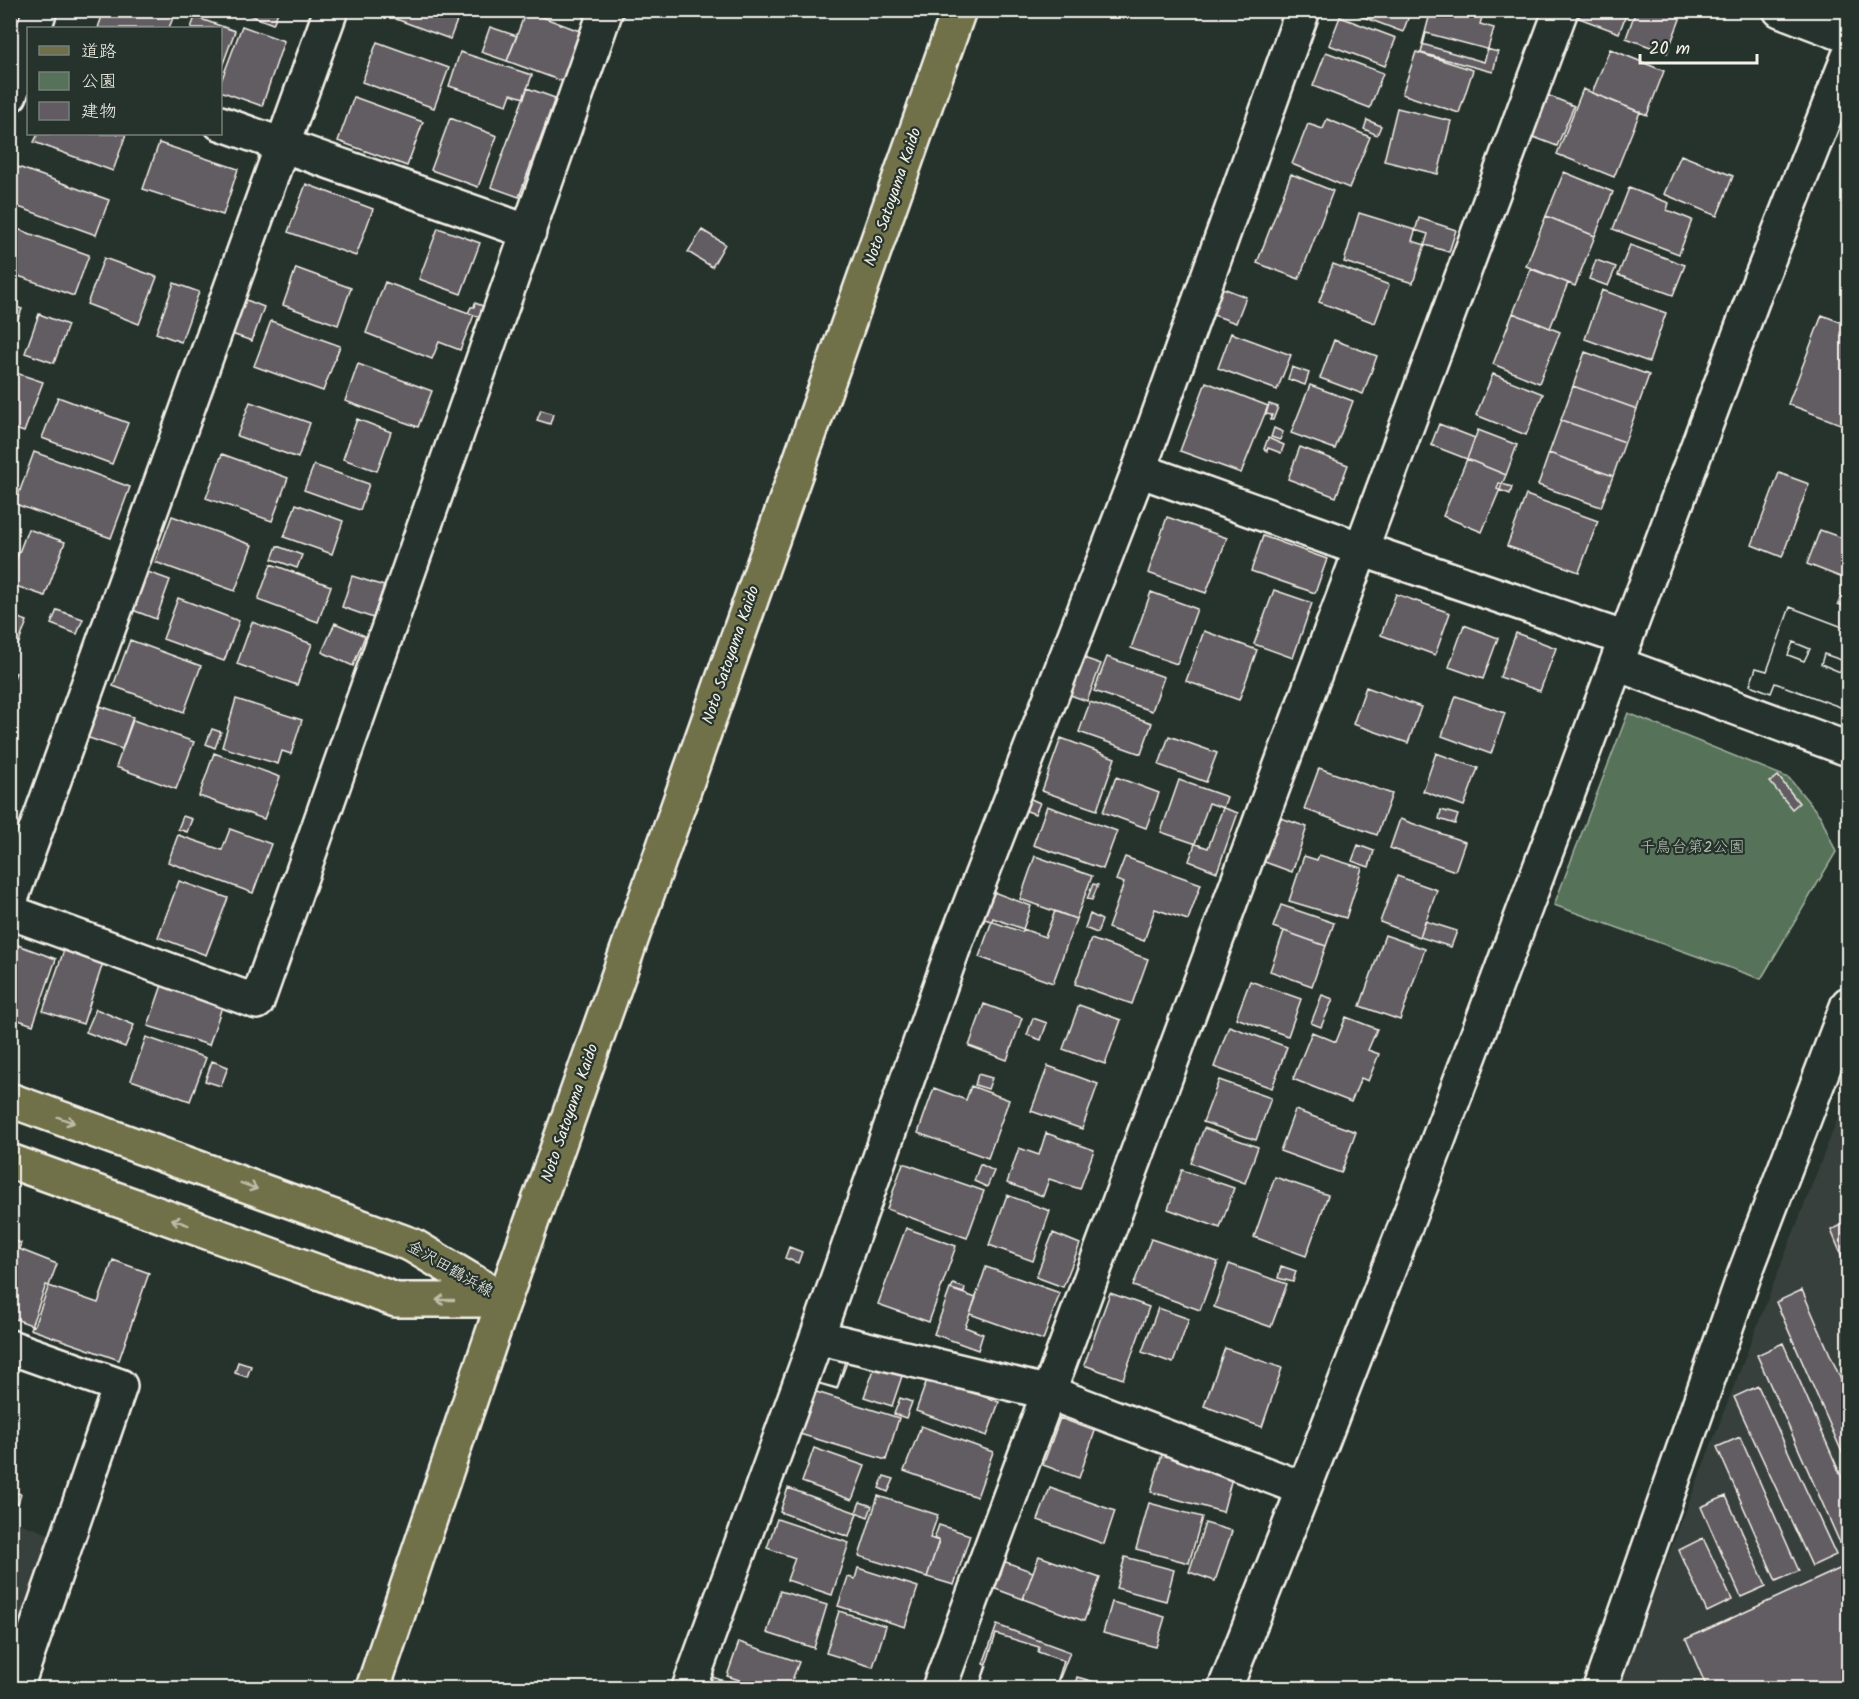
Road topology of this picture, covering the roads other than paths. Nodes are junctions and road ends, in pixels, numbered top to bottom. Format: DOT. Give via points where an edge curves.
graph roads {
  1 [pos="40,10"];
  2 [pos="330,10"];
  3 [pos="606,10"];
  4 [pos="959,10"];
  5 [pos="1303,10"];
  6 [pos="1561,10"];
  7 [pos="1780,10"];
  8 [pos="33,27"];
  9 [pos="1848,36"];
  10 [pos="25,49"];
  11 [pos="1848,58"];
  12 [pos="10,95"];
  13 [pos="222,124"];
  14 [pos="282,144"];
  15 [pos="530,232"];
  16 [pos="1139,470"];
  17 [pos="1361,549"];
  18 [pos="1622,652"];
  19 [pos="1848,749"];
  20 [pos="10,902"];
  21 [pos="10,912"];
  22 [pos="1848,1004"];
  23 [pos="10,1100"];
  24 [pos="10,1161"];
  25 [pos="504,1300"];
  26 [pos="817,1337"];
  27 [pos="10,1347"];
  28 [pos="1050,1393"];
  29 [pos="1304,1489"];
  30 [pos="16,1689"];
  31 [pos="373,1689"];
  32 [pos="689,1689"];
  33 [pos="939,1689"];
  34 [pos="1225,1689"];
  35 [pos="1600,1689"];
  1 -- 8 [label="street"];
  2 -- 14 [label="street"];
  3 -- 15 [label="street"];
  4 -- 25 [label="main road, Noto Satoyama Kaido"];
  5 -- 16 [label="street"];
  6 -- 17 [label="street"];
  7 -- 9 [label="street"];
  10 -- 12 [label="street"];
  11 -- 18 [label="street" via="1755,293"];
  13 -- 14 [label="street"];
  14 -- 15 [label="street"];
  14 -- 20 [label="street"];
  15 -- 21 [label="street" via="257,1002"];
  16 -- 17 [label="street"];
  16 -- 26 [label="street" via="953,949"];
  17 -- 18 [label="street"];
  17 -- 28 [label="street"];
  18 -- 19 [label="street"];
  18 -- 29 [label="street"];
  22 -- 35 [label="street" via="1744,1276"];
  23 -- 25 [label="main road, 金沢田鶴浜線, one-way" via="412,1245"];
  25 -- 24 [label="main road, 金沢田鶴浜線, one-way" via="396,1300"];
  25 -- 31 [label="main road, Noto Satoyama Kaido"];
  26 -- 28 [label="street"];
  26 -- 32 [label="street"];
  27 -- 30 [label="street" via="120,1386"];
  28 -- 29 [label="street"];
  28 -- 33 [label="street"];
  29 -- 34 [label="street"];
}
